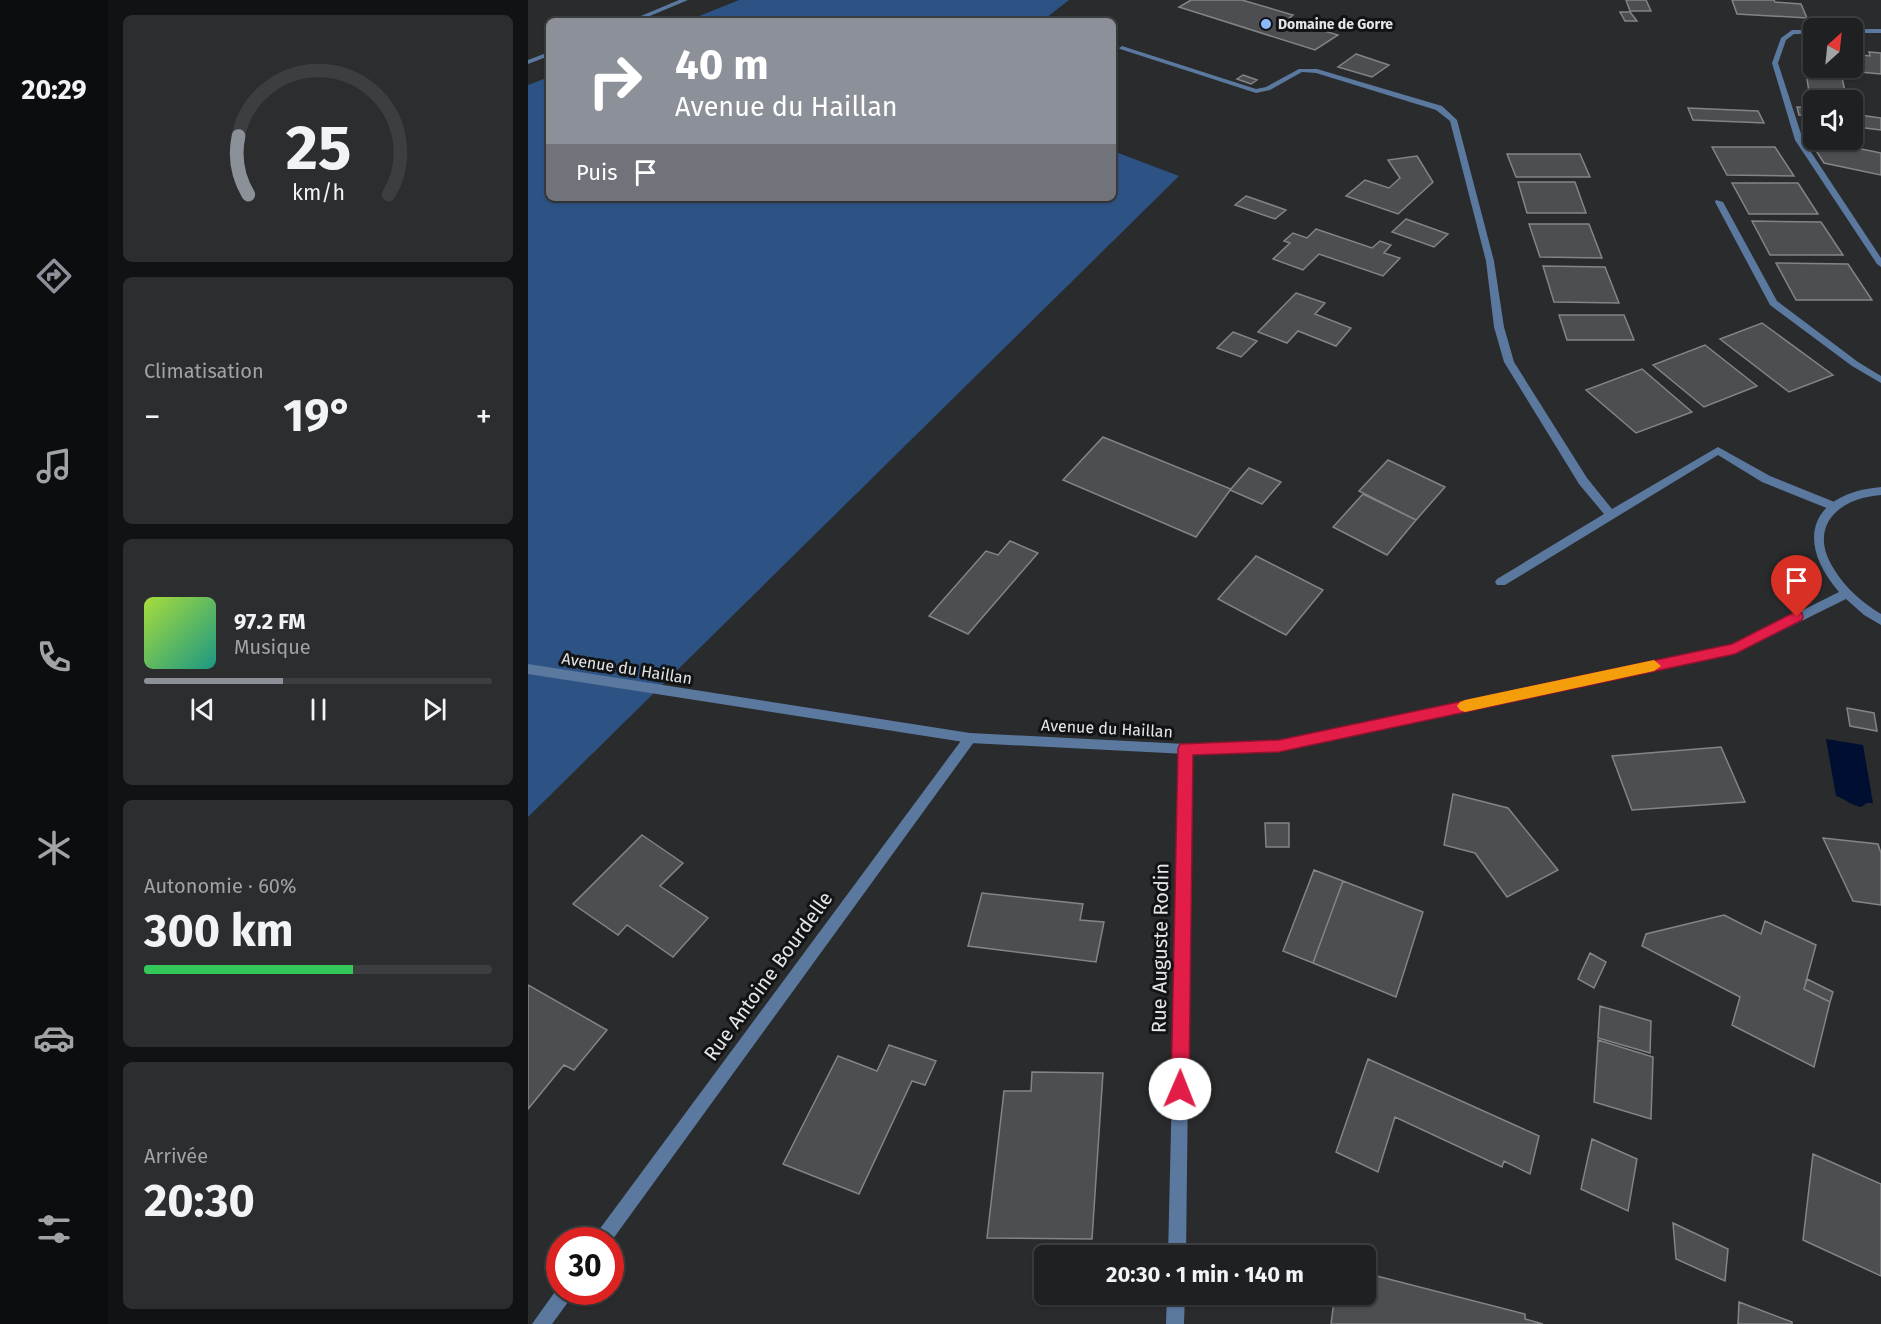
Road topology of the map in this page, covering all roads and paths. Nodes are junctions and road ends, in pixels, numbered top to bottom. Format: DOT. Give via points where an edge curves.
graph roads {
  1 [pos="686,0"];
  2 [pos="640,18"];
  3 [pos="1863,31"];
  4 [pos="1803,32"];
  5 [pos="1881,32"];
  6 [pos="1122,48"];
  7 [pos="546,55"];
  8 [pos="528,62"];
  9 [pos="1719,202"];
  10 [pos="1881,264"];
  11 [pos="1881,380"];
  12 [pos="1881,491"];
  13 [pos="1833,506"];
  14 [pos="1611,515"];
  15 [pos="1501,582"];
  16 [pos="1846,594"];
  17 [pos="1881,620"];
  18 [pos="528,669"];
  19 [pos="970,738"];
  20 [pos="1186,749"];
  21 [pos="612,1227"];
  22 [pos="1176,1245"];
  23 [pos="555,1305"];
  24 [pos="1176,1305"];
  25 [pos="541,1324"];
  26 [pos="1175,1324"];
  1 -- 2 [label="street"];
  3 -- 5 [label="street"];
  4 -- 10 [label="street" via="1792,32 1783,39 1775,63 1799,140"];
  6 -- 14 [label="street" via="1256,91 1268,89 1301,70 1317,71 1439,108 1453,120 1490,261 1499,327 1509,362 1583,481"];
  7 -- 8 [label="street"];
  9 -- 11 [label="street" via="1773,303"];
  12 -- 13 [label="street" via="1852,496"];
  13 -- 14 [label="street" via="1766,479 1718,450"];
  13 -- 16 [label="street" via="1820,523 1818,545 1827,569"];
  14 -- 15 [label="street"];
  16 -- 17 [label="street"];
  16 -- 20 [label="street, Avenue du Haillan" via="1735,649 1279,746"];
  18 -- 19 [label="street, Avenue du Haillan"];
  19 -- 20 [label="street, Avenue du Haillan"];
  19 -- 21 [label="street, Rue Antoine Bourdelle"];
  20 -- 22 [label="street, Rue Auguste Rodin"];
  23 -- 25 [label="street"];
  24 -- 26 [label="street"];
}
